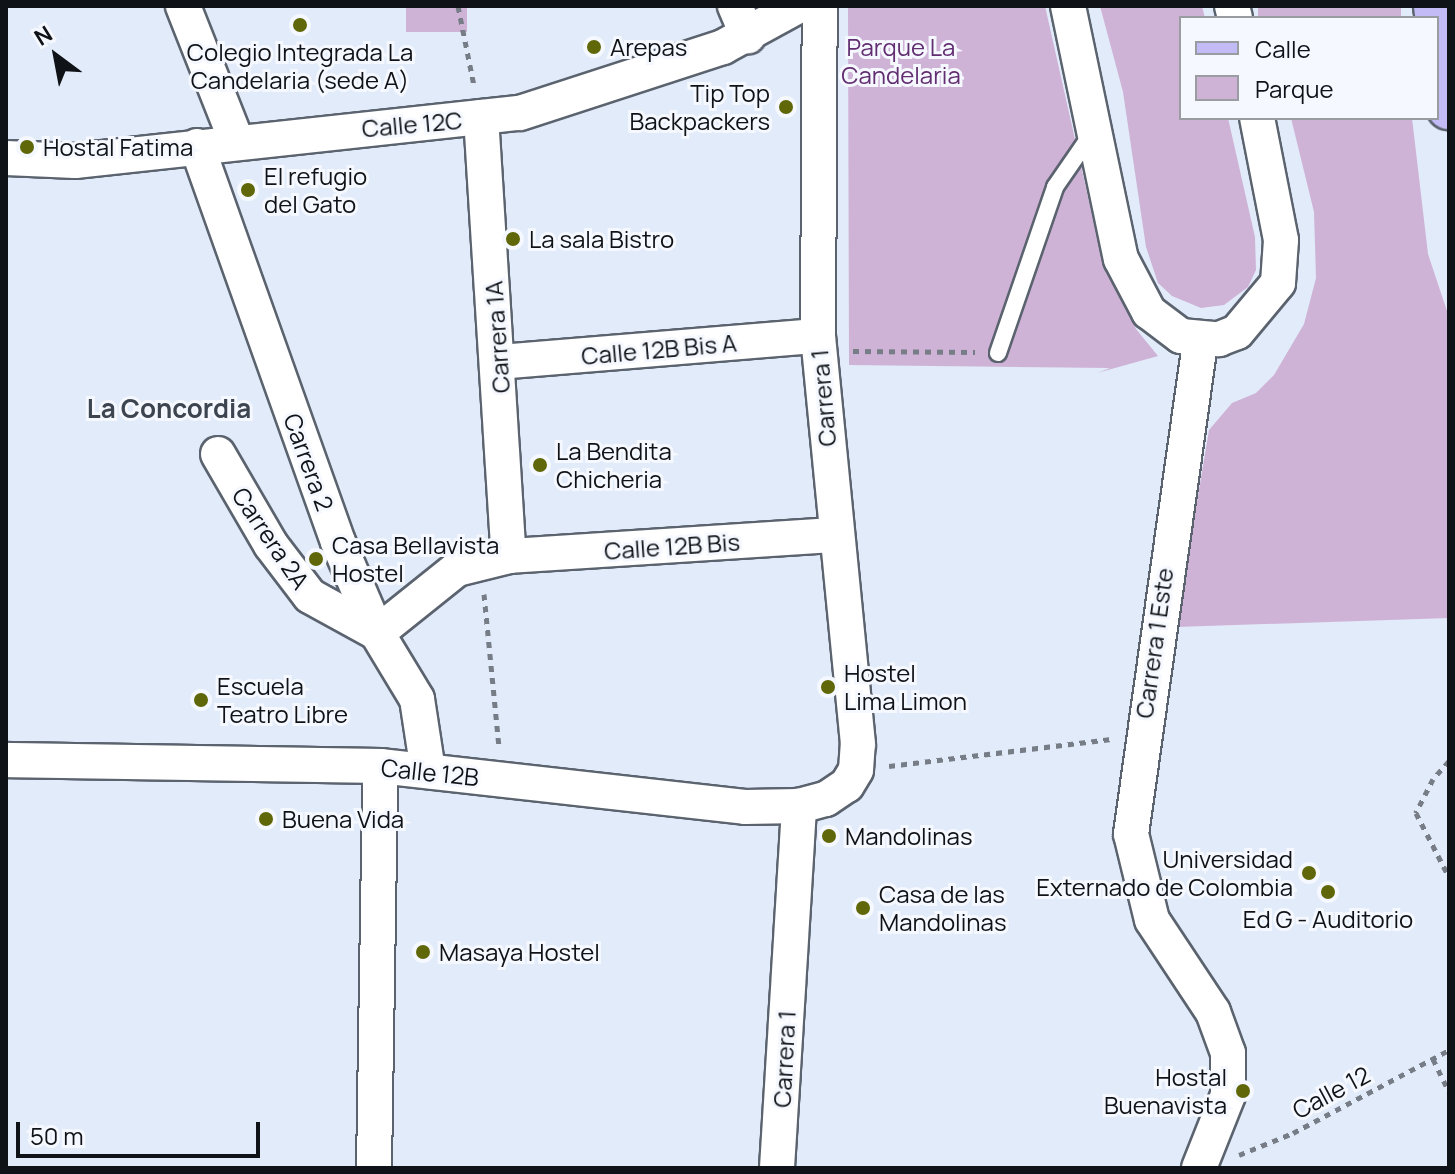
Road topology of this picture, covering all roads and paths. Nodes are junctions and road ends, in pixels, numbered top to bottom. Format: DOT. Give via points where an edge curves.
graph roads {
  1 [pos="183,6"];
  2 [pos="458,6"];
  3 [pos="798,6"];
  4 [pos="820,6"];
  5 [pos="1068,6"];
  6 [pos="741,21"];
  7 [pos="1439,29"];
  8 [pos="1449,107"];
  9 [pos="481,117"];
  10 [pos="1257,120"];
  11 [pos="1094,131"];
  12 [pos="236,140"];
  13 [pos="197,146"];
  14 [pos="6,158"];
  15 [pos="1200,340"];
  16 [pos="819,343"];
  17 [pos="998,353"];
  18 [pos="499,362"];
  19 [pos="218,454"];
  20 [pos="835,535"];
  21 [pos="495,560"];
  22 [pos="377,633"];
  23 [pos="1141,736"];
  24 [pos="6,760"];
  25 [pos="1449,761"];
  26 [pos="380,766"];
  27 [pos="428,771"];
  28 [pos="851,778"];
  29 [pos="502,780"];
  30 [pos="799,806"];
  31 [pos="1449,877"];
  32 [pos="1449,1050"];
  33 [pos="1433,1059"];
  34 [pos="1449,1092"];
  35 [pos="1245,1153"];
  36 [pos="374,1168"];
  37 [pos="777,1168"];
  38 [pos="1199,1168"];
  1 -- 12 [label="street"];
  2 -- 9 [label="path"];
  3 -- 6 [label="street, Calle 12C"];
  4 -- 16 [label="street, Carrera 1"];
  5 -- 11 [label="street"];
  6 -- 9 [label="street, Calle 12C" via="542,107"];
  7 -- 8 [label="main road"];
  9 -- 12 [label="street, Calle 12C"];
  9 -- 18 [label="street, Carrera 1A"];
  10 -- 15 [label="street" via="1281,240 1278,283 1237,332"];
  11 -- 15 [label="street" via="1121,259 1137,295 1164,326"];
  11 -- 17 [label="lane" via="1070,158 1055,187"];
  12 -- 13 [label="street, Calle 12C"];
  13 -- 14 [label="street, Calle 12C" via="75,161"];
  13 -- 22 [label="street, Carrera 2" via="338,542"];
  15 -- 23 [label="street, Carrera 1 Este"];
  16 -- 17 [label="path"];
  16 -- 18 [label="street, Calle 12B Bis A"];
  16 -- 20 [label="street, Carrera 1"];
  18 -- 21 [label="street, Carrera 1A"];
  19 -- 22 [label="street, Carrera 2A" via="271,545 310,596"];
  20 -- 21 [label="street, Calle 12B Bis"];
  20 -- 28 [label="street, Carrera 1" via="858,744"];
  21 -- 22 [label="street, Calle 12B Bis" via="457,569"];
  21 -- 29 [label="path"];
  22 -- 27 [label="street, Carrera 2" via="417,699"];
  23 -- 28 [label="path"];
  23 -- 38 [label="street, Carrera 1 Este" via="1131,813 1140,883 1152,920 1213,1012 1228,1053 1228,1095"];
  24 -- 26 [label="street, Calle 12B"];
  25 -- 31 [label="path" via="1416,813"];
  26 -- 27 [label="street, Calle 12B"];
  26 -- 36 [label="street"];
  27 -- 29 [label="street, Calle 12B"];
  28 -- 30 [label="street, Calle 12B" via="826,799"];
  29 -- 30 [label="street, Calle 12B" via="730,806"];
  30 -- 37 [label="street, Carrera 1"];
  32 -- 33 [label="path, Calle 12"];
  33 -- 34 [label="path"];
  33 -- 35 [label="path, Calle 12"];
}
